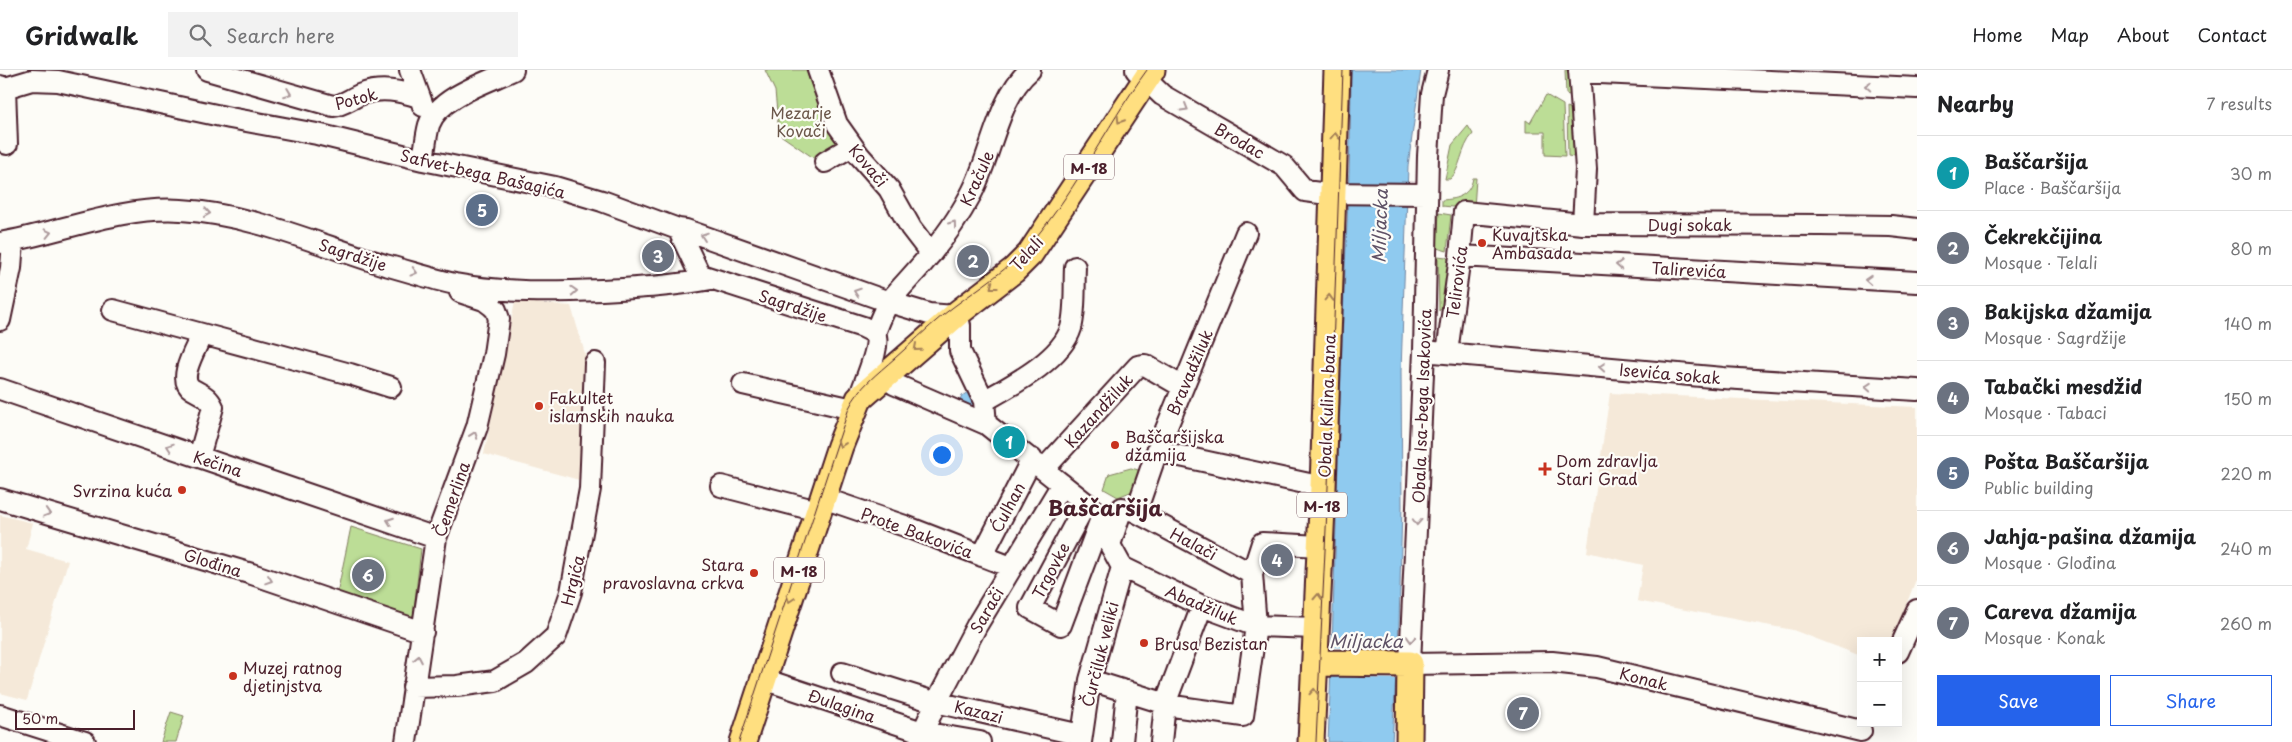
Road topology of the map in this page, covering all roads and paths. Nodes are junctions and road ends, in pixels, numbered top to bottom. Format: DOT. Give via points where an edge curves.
graph roads {
  1 [pos="207,70"];
  2 [pos="410,70"];
  3 [pos="513,70"];
  4 [pos="818,70"];
  5 [pos="1030,70"];
  6 [pos="1337,70"];
  7 [pos="1438,70"];
  8 [pos="1579,71"];
  9 [pos="1145,73"];
  10 [pos="32,75"];
  11 [pos="3,87"];
  12 [pos="1917,88"];
  13 [pos="419,97"];
  14 [pos="430,124"];
  15 [pos="6,144"];
  16 [pos="852,146"];
  17 [pos="423,160"];
  18 [pos="826,162"];
  19 [pos="1339,193"];
  20 [pos="1418,194"];
  21 [pos="1464,212"];
  22 [pos="1583,224"];
  23 [pos="1917,229"];
  24 [pos="678,230"];
  25 [pos="1246,233"];
  26 [pos="6,242"];
  27 [pos="931,254"];
  28 [pos="1460,256"];
  29 [pos="1074,267"];
  30 [pos="710,279"];
  31 [pos="1917,282"];
  32 [pos="455,284"];
  33 [pos="889,302"];
  34 [pos="113,310"];
  35 [pos="0,320"];
  36 [pos="957,321"];
  37 [pos="875,333"];
  38 [pos="202,334"];
  39 [pos="1424,351"];
  40 [pos="1447,353"];
  41 [pos="595,363"];
  42 [pos="743,384"];
  43 [pos="894,384"];
  44 [pos="391,387"];
  45 [pos="1183,387"];
  46 [pos="0,389"];
  47 [pos="1917,390"];
  48 [pos="984,401"];
  49 [pos="856,404"];
  50 [pos="986,424"];
  51 [pos="1157,451"];
  52 [pos="199,457"];
  53 [pos="1038,464"];
  54 [pos="1062,484"];
  55 [pos="721,486"];
  56 [pos="1323,487"];
  57 [pos="0,499"];
  58 [pos="1086,503"];
  59 [pos="821,504"];
  60 [pos="1136,512"];
  61 [pos="1109,520"];
  62 [pos="436,538"];
  63 [pos="1320,546"];
  64 [pos="982,556"];
  65 [pos="1011,567"];
  66 [pos="1122,567"];
  67 [pos="1252,574"];
  68 [pos="1202,606"];
  69 [pos="1916,617"];
  70 [pos="1256,626"];
  71 [pos="1316,628"];
  72 [pos="423,632"];
  73 [pos="1902,644"];
  74 [pos="1323,663"];
  75 [pos="1405,664"];
  76 [pos="842,672"];
  77 [pos="763,679"];
  78 [pos="1090,680"];
  79 [pos="876,683"];
  80 [pos="412,687"];
  81 [pos="1127,691"];
  82 [pos="937,701"];
  83 [pos="1165,704"];
  84 [pos="865,713"];
  85 [pos="0,715"];
  86 [pos="1861,732"];
  87 [pos="49,736"];
  88 [pos="920,737"];
  89 [pos="1081,738"];
  90 [pos="1410,740"];
  91 [pos="86,742"];
  92 [pos="406,742"];
  93 [pos="743,742"];
  94 [pos="980,742"];
  95 [pos="1122,742"];
  96 [pos="1161,742"];
  97 [pos="1311,742"];
  1 -- 13 [label="street, Potok, one-way" via="333,106 374,90 402,91"];
  2 -- 13 [label="street"];
  3 -- 14 [label="street" via="447,100"];
  4 -- 16 [label="street, Kovači" via="837,124"];
  27 -- 5 [label="street, Kračule, one-way" via="971,195 998,122 1021,78"];
  19 -- 6 [label="main road, Obala Kulina bana / M-18, one-way"];
  7 -- 20 [label="street, Obala Isa-bega Isakovića"];
  12 -- 8 [label="street, one-way"];
  8 -- 22 [label="street" via="1586,169"];
  9 -- 19 [label="street, Brodac, one-way" via="1162,95 1284,166 1305,190"];
  9 -- 36 [label="main road, Telali / M-18, one-way" via="1030,254"];
  10 -- 11 [label="street, Safvet-bega Bašagića"];
  10 -- 17 [label="street, Safvet-bega Bašagića" via="316,134"];
  11 -- 15 [label="street"];
  13 -- 14 [label="street"];
  14 -- 17 [label="street"];
  16 -- 18 [label="street"];
  16 -- 27 [label="street, Kovači" via="889,189 911,228"];
  17 -- 24 [label="street, Safvet-bega Bašagića" via="554,187"];
  19 -- 20 [label="street, Brodac"];
  56 -- 19 [label="main road, Obala Kulina bana / M-18, one-way"];
  20 -- 39 [label="street, Obala Isa-bega Isakovića"];
  21 -- 22 [label="street, Dugi sokak"];
  21 -- 28 [label="street, Telirovića"];
  22 -- 23 [label="street, Dugi sokak"];
  24 -- 30 [label="street, Sagrdžije" via="699,273"];
  33 -- 24 [label="street, Safvet-bega Bašagića, one-way" via="686,230"];
  25 -- 45 [label="street, Bravadžiluk"];
  26 -- 32 [label="street, Sagrdžije, one-way" via="142,210 182,210 222,215 273,228"];
  26 -- 35 [label="street" via="11,268"];
  27 -- 33 [label="street, Kračule"];
  31 -- 28 [label="street, Talirevića, one-way"];
  28 -- 40 [label="street, Telirovića"];
  29 -- 48 [label="street" via="1071,328 1063,345 1044,363"];
  32 -- 30 [label="street, Sagrdžije, one-way" via="558,292 677,286"];
  30 -- 37 [label="street, Sagrdžije"];
  62 -- 32 [label="street, Čemerlina, one-way" via="477,427 499,319 492,306 461,293"];
  33 -- 36 [label="street, Safvet-bega Bašagića"];
  33 -- 37 [label="street"];
  34 -- 38 [label="street"];
  36 -- 48 [label="street" via="960,351"];
  36 -- 49 [label="main road, Telali / M-18, one-way"];
  37 -- 49 [label="street" via="875,350"];
  38 -- 44 [label="street"];
  38 -- 52 [label="street" via="185,379 189,387 209,398 213,407"];
  39 -- 40 [label="street, Isevića sokak"];
  39 -- 75 [label="street, Obala Isa-bega Isakovića, one-way"];
  47 -- 40 [label="street, Isevića sokak, one-way" via="1723,378"];
  41 -- 80 [label="street, Hrgića" via="590,489 571,592 556,636 526,663 495,681"];
  42 -- 49 [label="street"];
  43 -- 50 [label="street"];
  45 -- 51 [label="street, Bravadžiluk"];
  45 -- 53 [label="street, Kazandžiluk" via="1145,365 1138,366"];
  52 -- 46 [label="street, Kečina, one-way"];
  48 -- 50 [label="street"];
  49 -- 59 [label="main road, M-18, one-way"];
  50 -- 53 [label="street"];
  51 -- 56 [label="street"];
  51 -- 60 [label="street, Bravadžiluk"];
  62 -- 52 [label="street, Kečina, one-way"];
  53 -- 54 [label="street"];
  53 -- 64 [label="street, Ćulhan"];
  54 -- 58 [label="street"];
  54 -- 65 [label="street, Sarači"];
  55 -- 59 [label="street, Prote Bakovića"];
  56 -- 63 [label="main road, Obala Kulina bana / M-18"];
  57 -- 72 [label="street, Glođina, one-way" via="252,574"];
  58 -- 61 [label="street"];
  58 -- 61 [label="street, Trgovke" via="1030,608 1061,625"];
  59 -- 64 [label="street, Prote Bakovića"];
  59 -- 77 [label="main road, M-18, one-way"];
  60 -- 61 [label="street" via="1122,508"];
  60 -- 67 [label="street, Halači"];
  61 -- 66 [label="street" via="1110,545"];
  62 -- 72 [label="street, Čemerlina"];
  63 -- 67 [label="street" via="1262,542"];
  71 -- 63 [label="main road, Obala Kulina bana / M-18, one-way"];
  64 -- 65 [label="street, Prote Bakovića"];
  65 -- 82 [label="street, Sarači"];
  66 -- 68 [label="street, Abadžiluk"];
  66 -- 78 [label="street, Čurčiluk veliki"];
  67 -- 70 [label="street"];
  68 -- 70 [label="street, Abadžiluk"];
  68 -- 83 [label="street"];
  69 -- 73 [label="street"];
  70 -- 71 [label="street, Abadžiluk"];
  70 -- 83 [label="street" via="1243,716"];
  71 -- 74 [label="main road, Obala Kulina bana / M-18"];
  80 -- 72 [label="street, Čemerlina, one-way"];
  74 -- 75 [label="main road"];
  97 -- 74 [label="main road, Obala Kulina bana / M-18, one-way"];
  75 -- 86 [label="street, Konak" via="1552,662 1597,666"];
  75 -- 90 [label="main road, Obala Isa-bega Isakovića"];
  76 -- 79 [label="street, Kazazi"];
  77 -- 84 [label="street, Đulagina"];
  77 -- 93 [label="main road, M-18"];
  78 -- 81 [label="street"];
  78 -- 89 [label="street, Čurčiluk veliki"];
  79 -- 82 [label="street, Kazazi"];
  79 -- 84 [label="street"];
  80 -- 92 [label="street, Čemerlina"];
  81 -- 83 [label="street"];
  81 -- 95 [label="street"];
  82 -- 88 [label="street, Sarači"];
  82 -- 89 [label="street, Kazazi"];
  83 -- 96 [label="street"];
  84 -- 88 [label="street, Đulagina"];
  85 -- 87 [label="street"];
  87 -- 91 [label="street"];
  88 -- 94 [label="street, Đulagina"];
}
